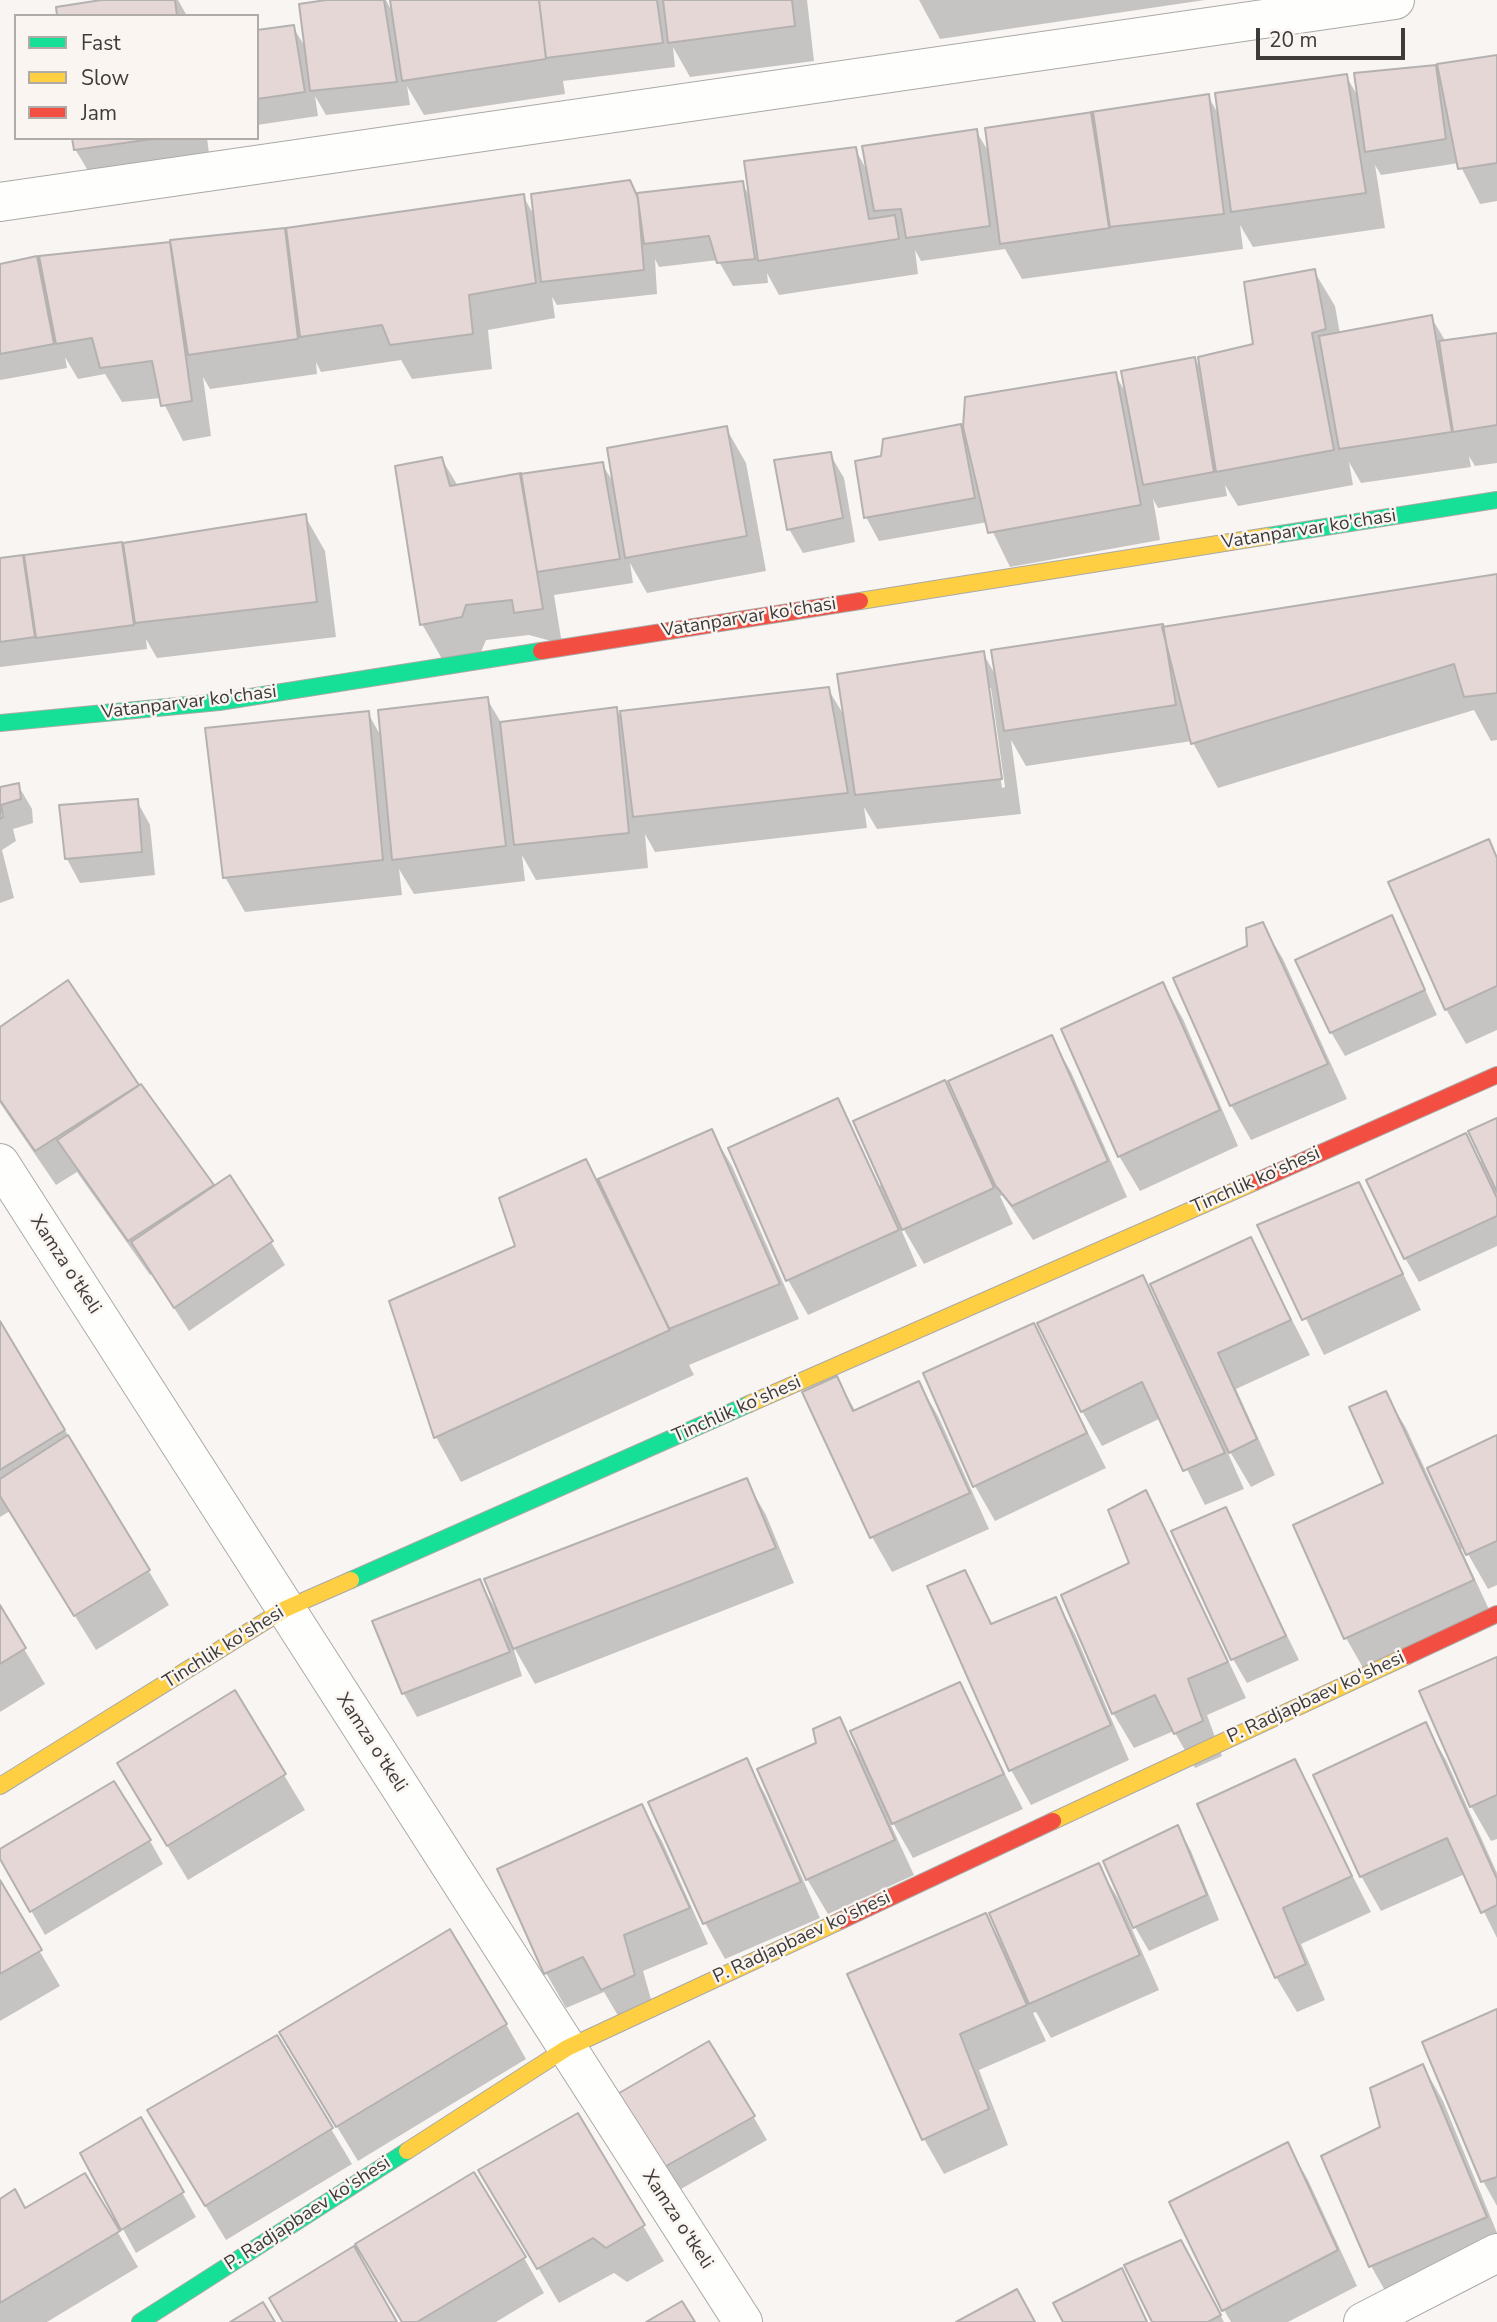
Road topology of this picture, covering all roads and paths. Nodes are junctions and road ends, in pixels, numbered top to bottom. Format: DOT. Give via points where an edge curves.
graph roads {
  1 [pos="1395,0"];
  2 [pos="0,202"];
  3 [pos="1497,500"];
  4 [pos="0,723"];
  5 [pos="1497,1075"];
  6 [pos="0,1164"];
  7 [pos="285,1609"];
  8 [pos="1497,1614"];
  9 [pos="0,1786"];
  10 [pos="567,2048"];
  11 [pos="1497,2253"];
  12 [pos="141,2322"];
  13 [pos="743,2322"];
  14 [pos="1363,2322"];
  1 -- 2 [label="street"];
  3 -- 4 [label="street, Vatanparvar ko'chasi" via="219,702"];
  5 -- 7 [label="street, Tinchlik ko'shesi"];
  6 -- 7 [label="street, Xamza o'tkeli"];
  7 -- 9 [label="street, Tinchlik ko'shesi"];
  7 -- 10 [label="street, Xamza o'tkeli"];
  8 -- 10 [label="street, P. Radjapbaev ko'shesi"];
  10 -- 12 [label="street, P. Radjapbaev ko'shesi"];
  10 -- 13 [label="street, Xamza o'tkeli"];
  11 -- 14 [label="street"];
}
